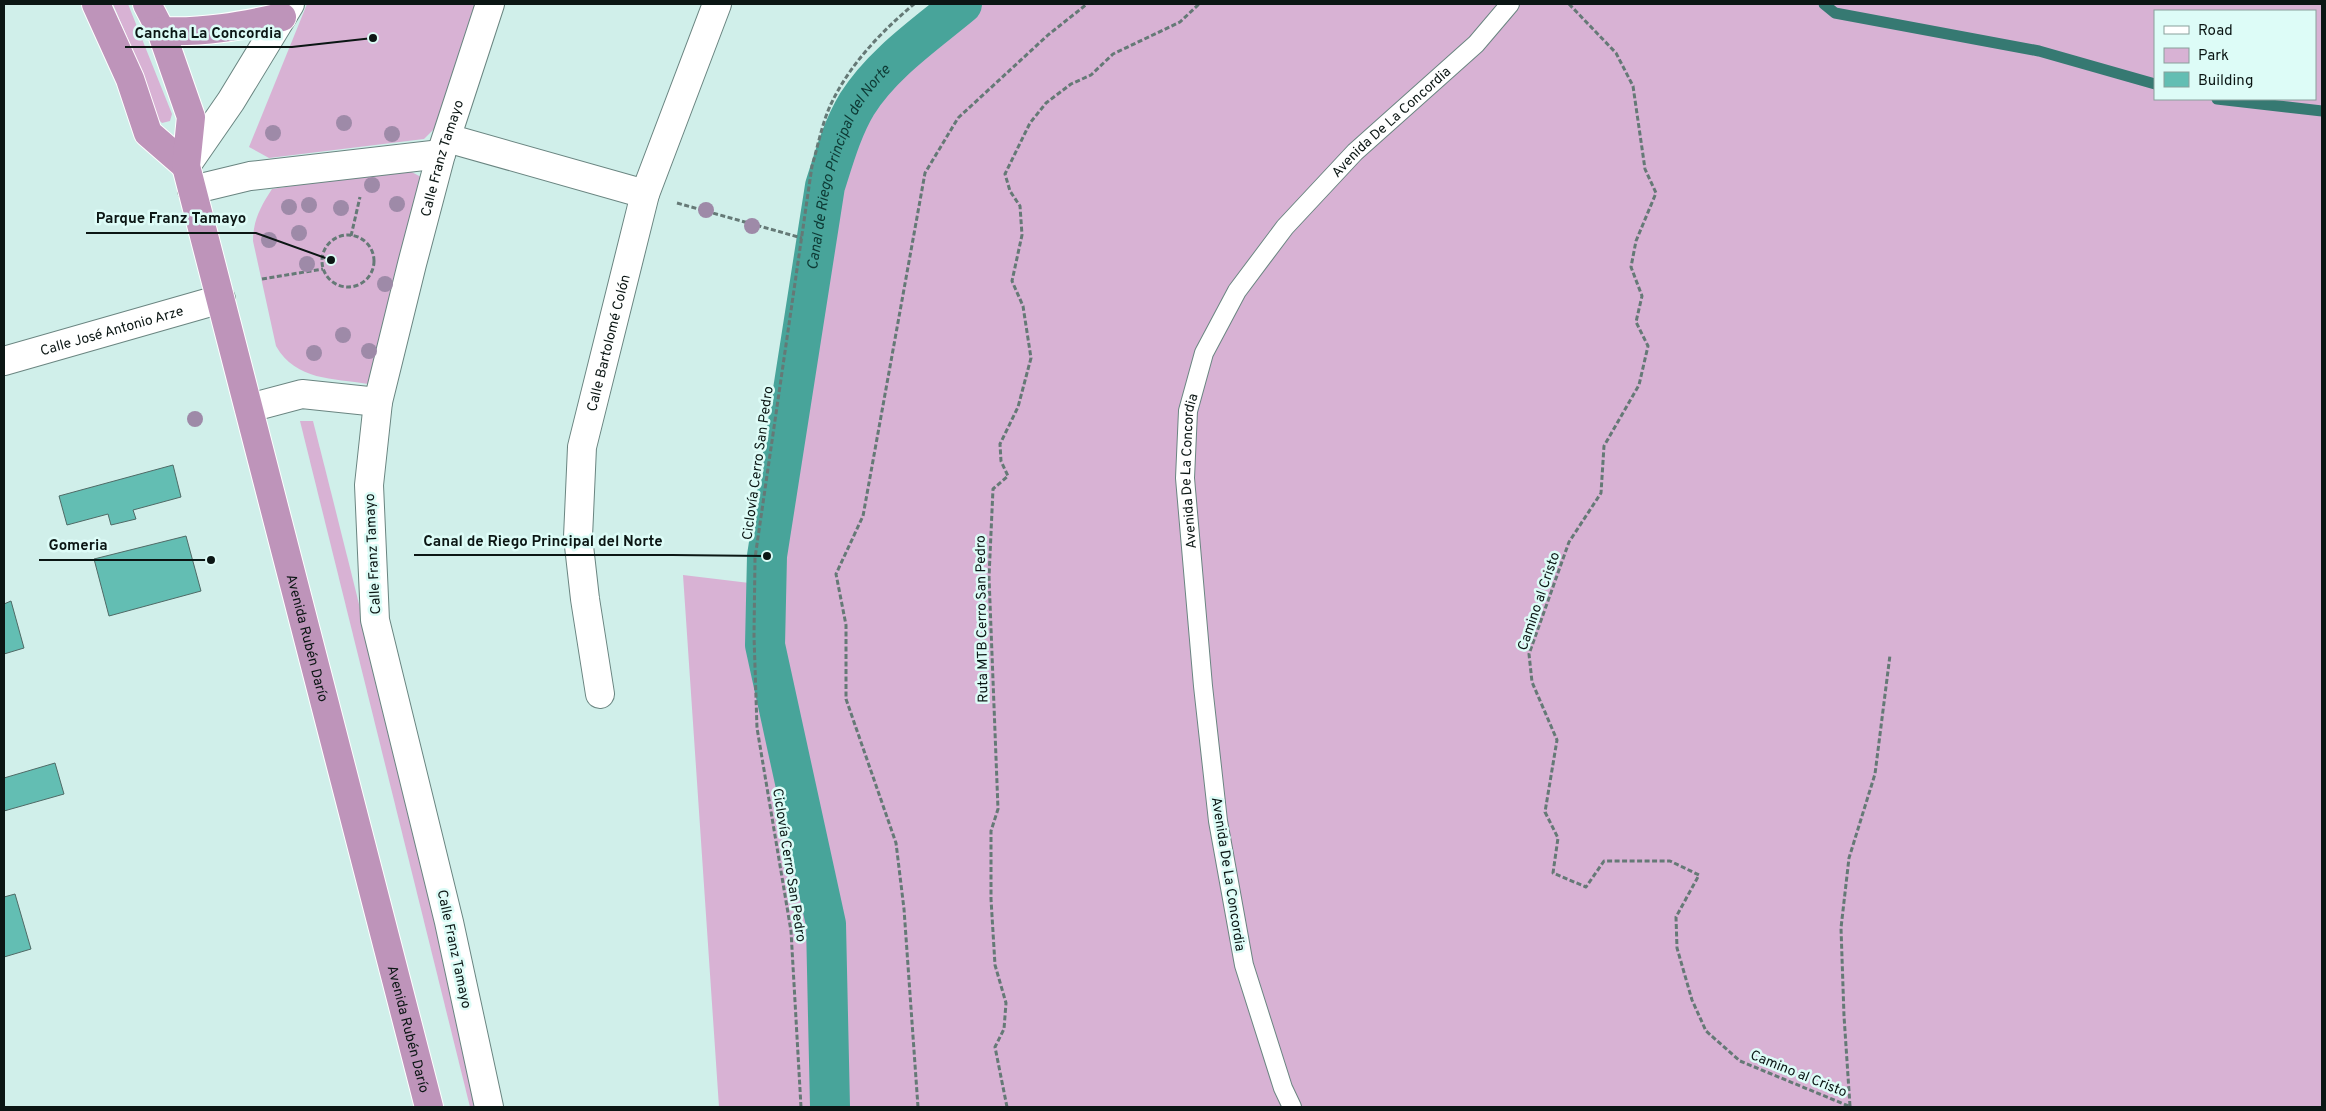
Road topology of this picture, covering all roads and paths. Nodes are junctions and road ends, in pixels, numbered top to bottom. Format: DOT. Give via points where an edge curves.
graph roads {
  1 [pos="96,4"];
  2 [pos="148,4"];
  3 [pos="490,4"];
  4 [pos="717,4"];
  5 [pos="914,4"];
  6 [pos="1087,4"];
  7 [pos="1199,4"];
  8 [pos="1510,4"];
  9 [pos="1568,4"];
  10 [pos="286,10"];
  11 [pos="160,31"];
  12 [pos="444,146"];
  13 [pos="190,178"];
  14 [pos="645,194"];
  15 [pos="802,238"];
  16 [pos="323,269"];
  17 [pos="262,279"];
  18 [pos="221,299"];
  19 [pos="4,361"];
  20 [pos="378,402"];
  21 [pos="249,408"];
  22 [pos="1890,655"];
  23 [pos="600,694"];
  24 [pos="429,1107"];
  25 [pos="489,1107"];
  26 [pos="801,1107"];
  27 [pos="918,1107"];
  28 [pos="1007,1107"];
  29 [pos="1292,1107"];
  30 [pos="1850,1107"];
  1 -- 13 [label="highway" via="130,79 148,133"];
  2 -- 11 [label="highway, Avenida Rubén Darío"];
  3 -- 12 [label="street, Calle Franz Tamayo"];
  4 -- 14 [label="street, Calle Bartolomé Colón"];
  5 -- 15 [label="path, Ciclovía Cerro San Pedro" via="894,21 852,68 831,105 812,166"];
  6 -- 27 [label="path" via="1048,35 958,118 925,173 863,516 836,574 846,625 846,700 896,843"];
  7 -- 28 [label="path, Ruta MTB Cerro San Pedro" via="1180,22 1113,54 1091,75 1071,84 1046,103 1030,124 1005,174 1010,191 1020,206 1022,235 1012,281 1023,306 1031,358 1018,407 1000,444 1001,461 1008,476 993,489 989,577 998,809 991,831 991,899 995,964 1006,1003 1004,1029 995,1048"];
  8 -- 29 [label="lane, Avenida De La Concordia" via="1476,44 1355,152 1285,227 1237,290 1204,353 1188,410 1185,478 1218,821 1244,965"];
  9 -- 30 [label="path, Camino al Cristo" via="1616,53 1633,86 1645,169 1656,193 1636,241 1631,267 1642,296 1636,322 1648,346 1639,385 1604,446 1601,494 1569,542 1529,654 1532,682 1557,740 1545,812 1558,838 1553,873 1586,887 1604,861 1670,861 1699,875 1676,918 1677,948 1692,1000 1706,1031 1740,1061"];
  10 -- 11 [label="highway" via="242,26 192,32"];
  10 -- 13 [label="street"];
  11 -- 13 [label="highway, Avenida Rubén Darío" via="191,116"];
  12 -- 13 [label="street" via="250,176"];
  12 -- 14 [label="street"];
  12 -- 20 [label="street, Calle Franz Tamayo"];
  13 -- 18 [label="highway, Avenida Rubén Darío"];
  14 -- 15 [label="path"];
  14 -- 23 [label="street, Calle Bartolomé Colón" via="582,447 578,537"];
  15 -- 26 [label="path, Ciclovía Cerro San Pedro" via="755,558 754,626 757,728 791,931"];
  16 -- 16 [label="path" via="322,260 328,244 343,236 366,243 373,258 373,266 365,280 350,287 333,282"];
  16 -- 17 [label="path"];
  18 -- 19 [label="street, Calle José Antonio Arze"];
  18 -- 21 [label="highway, Avenida Rubén Darío"];
  20 -- 21 [label="street" via="302,394"];
  20 -- 25 [label="street, Calle Franz Tamayo" via="369,485 375,620 449,922"];
  21 -- 24 [label="highway, Avenida Rubén Darío"];
  22 -- 30 [label="path" via="1874,774 1849,858 1841,928"];
}
